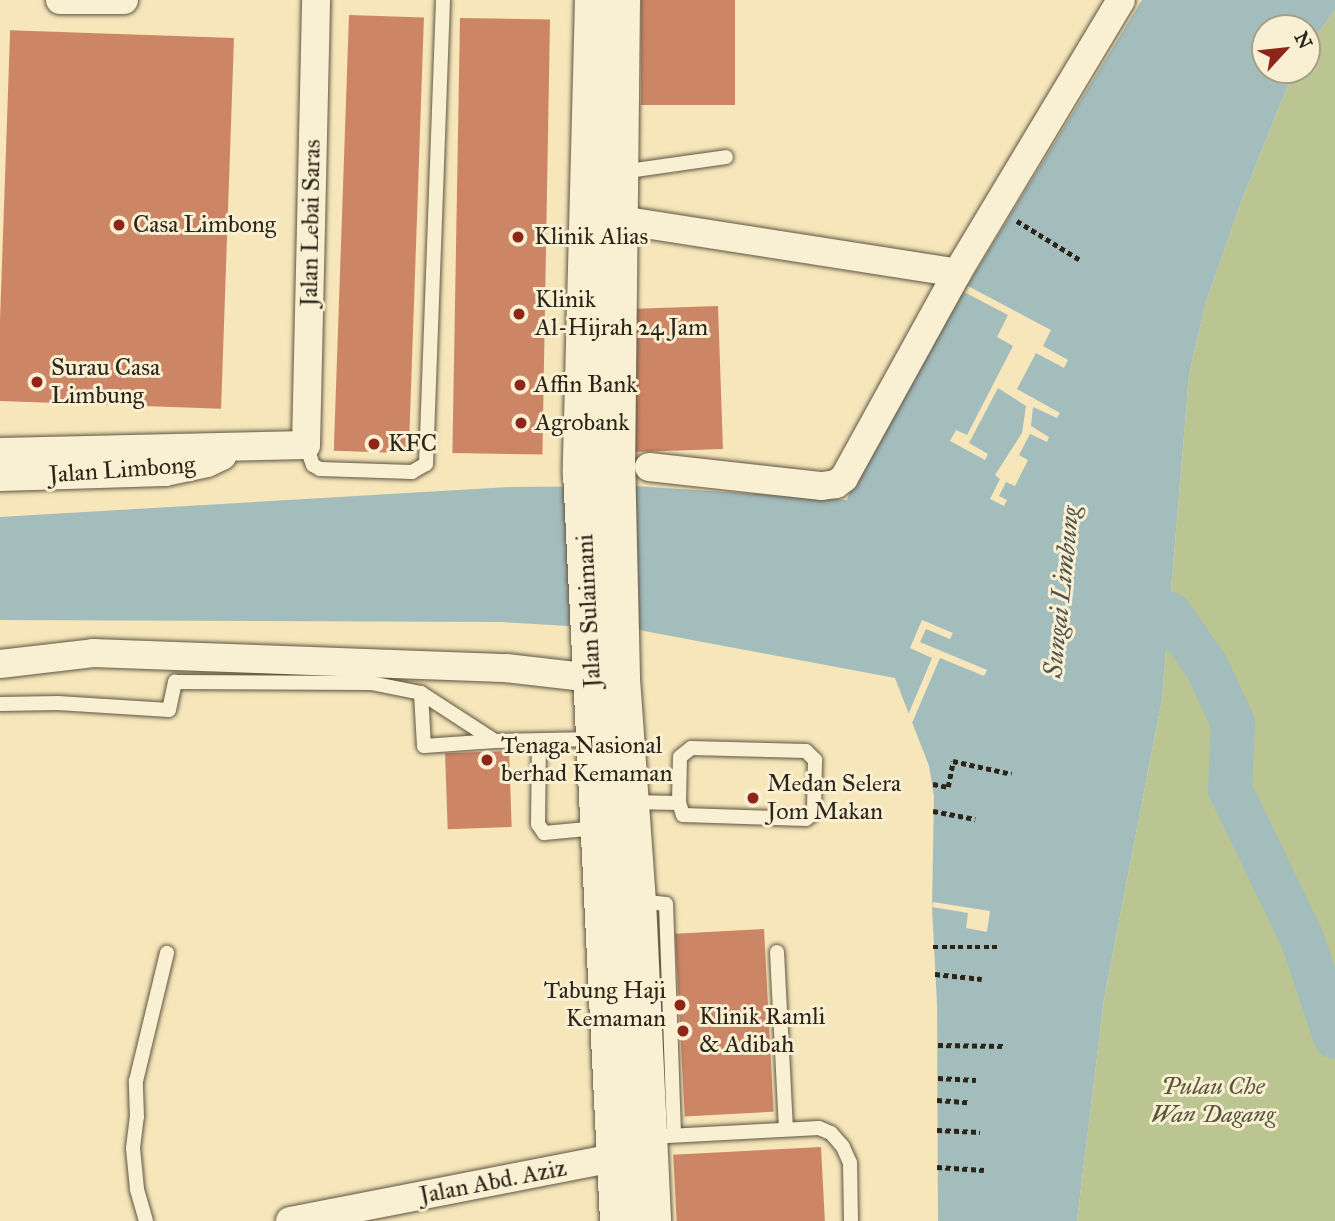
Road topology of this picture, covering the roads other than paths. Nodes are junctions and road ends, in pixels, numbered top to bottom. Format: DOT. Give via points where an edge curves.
graph roads {
  1 [pos="60,0"];
  2 [pos="124,0"];
  3 [pos="316,0"];
  4 [pos="443,0"];
  5 [pos="594,0"];
  6 [pos="621,0"];
  7 [pos="1121,0"];
  8 [pos="726,157"];
  9 [pos="605,176"];
  10 [pos="620,220"];
  11 [pos="587,266"];
  12 [pos="957,274"];
  13 [pos="586,306"];
  14 [pos="616,361"];
  15 [pos="306,445"];
  16 [pos="240,447"];
  17 [pos="0,452"];
  18 [pos="616,470"];
  19 [pos="0,477"];
  20 [pos="0,664"];
  21 [pos="601,676"];
  22 [pos="421,693"];
  23 [pos="0,704"];
  24 [pos="594,739"];
  25 [pos="495,741"];
  26 [pos="539,741"];
  27 [pos="630,802"];
  28 [pos="679,803"];
  29 [pos="599,828"];
  30 [pos="637,904"];
  31 [pos="777,952"];
  32 [pos="167,953"];
  33 [pos="605,975"];
  34 [pos="644,1058"];
  35 [pos="786,1129"];
  36 [pos="661,1136"];
  37 [pos="614,1158"];
  38 [pos="146,1221"];
  39 [pos="290,1221"];
  40 [pos="619,1221"];
  41 [pos="652,1221"];
  42 [pos="851,1221"];
  1 -- 2 [label="street"];
  3 -- 15 [label="street, Jalan Lebai Saras"];
  4 -- 15 [label="lane" via="426,464 412,472 320,470 313,465"];
  5 -- 9 [label="main road, Jalan Sulaimani"];
  6 -- 9 [label="main road, Jalan Sulaimani"];
  7 -- 12 [label="street"];
  8 -- 9 [label="lane"];
  9 -- 10 [label="main road, Jalan Sulaimani"];
  9 -- 11 [label="main road, Jalan Sulaimani"];
  10 -- 11 [label="main road"];
  10 -- 12 [label="street"];
  10 -- 14 [label="main road, Jalan Sulaimani"];
  11 -- 13 [label="main road, Jalan Sulaimani"];
  12 -- 18 [label="street" via="844,478 836,484"];
  13 -- 14 [label="main road"];
  13 -- 18 [label="main road, Jalan Sulaimani"];
  14 -- 18 [label="main road, Jalan Sulaimani"];
  15 -- 16 [label="street, Jalan Limbong"];
  16 -- 17 [label="street, Jalan Limbong"];
  16 -- 19 [label="street, Jalan Limbong" via="207,463 165,472"];
  18 -- 21 [label="main road, Jalan Sulaimani"];
  20 -- 21 [label="street" via="93,653 506,668"];
  21 -- 24 [label="main road, Jalan Sulaimani"];
  21 -- 27 [label="main road, Jalan Sulaimani"];
  22 -- 23 [label="lane" via="371,682 175,682 169,710"];
  22 -- 25 [label="lane"];
  22 -- 25 [label="lane" via="424,746"];
  24 -- 26 [label="lane"];
  24 -- 29 [label="main road, Jalan Sulaimani"];
  25 -- 26 [label="lane"];
  26 -- 29 [label="lane" via="538,824 544,833"];
  27 -- 28 [label="lane"];
  27 -- 30 [label="main road, Jalan Sulaimani"];
  28 -- 28 [label="lane" via="680,757 691,748 806,751 815,760 814,813 806,819 683,815"];
  29 -- 33 [label="main road, Jalan Sulaimani"];
  30 -- 33 [label="main road"];
  30 -- 34 [label="main road, Jalan Sulaimani"];
  30 -- 36 [label="lane" via="666,904"];
  31 -- 35 [label="lane"];
  32 -- 38 [label="lane" via="136,1081 133,1148"];
  33 -- 34 [label="main road"];
  33 -- 37 [label="main road, Jalan Sulaimani"];
  34 -- 36 [label="main road, Jalan Sulaimani"];
  35 -- 36 [label="lane"];
  35 -- 42 [label="lane" via="819,1128 831,1133 843,1147 849,1163"];
  36 -- 41 [label="main road, Jalan Sulaimani"];
  37 -- 39 [label="street, Jalan Abd. Aziz"];
  37 -- 40 [label="main road, Jalan Sulaimani"];
}
